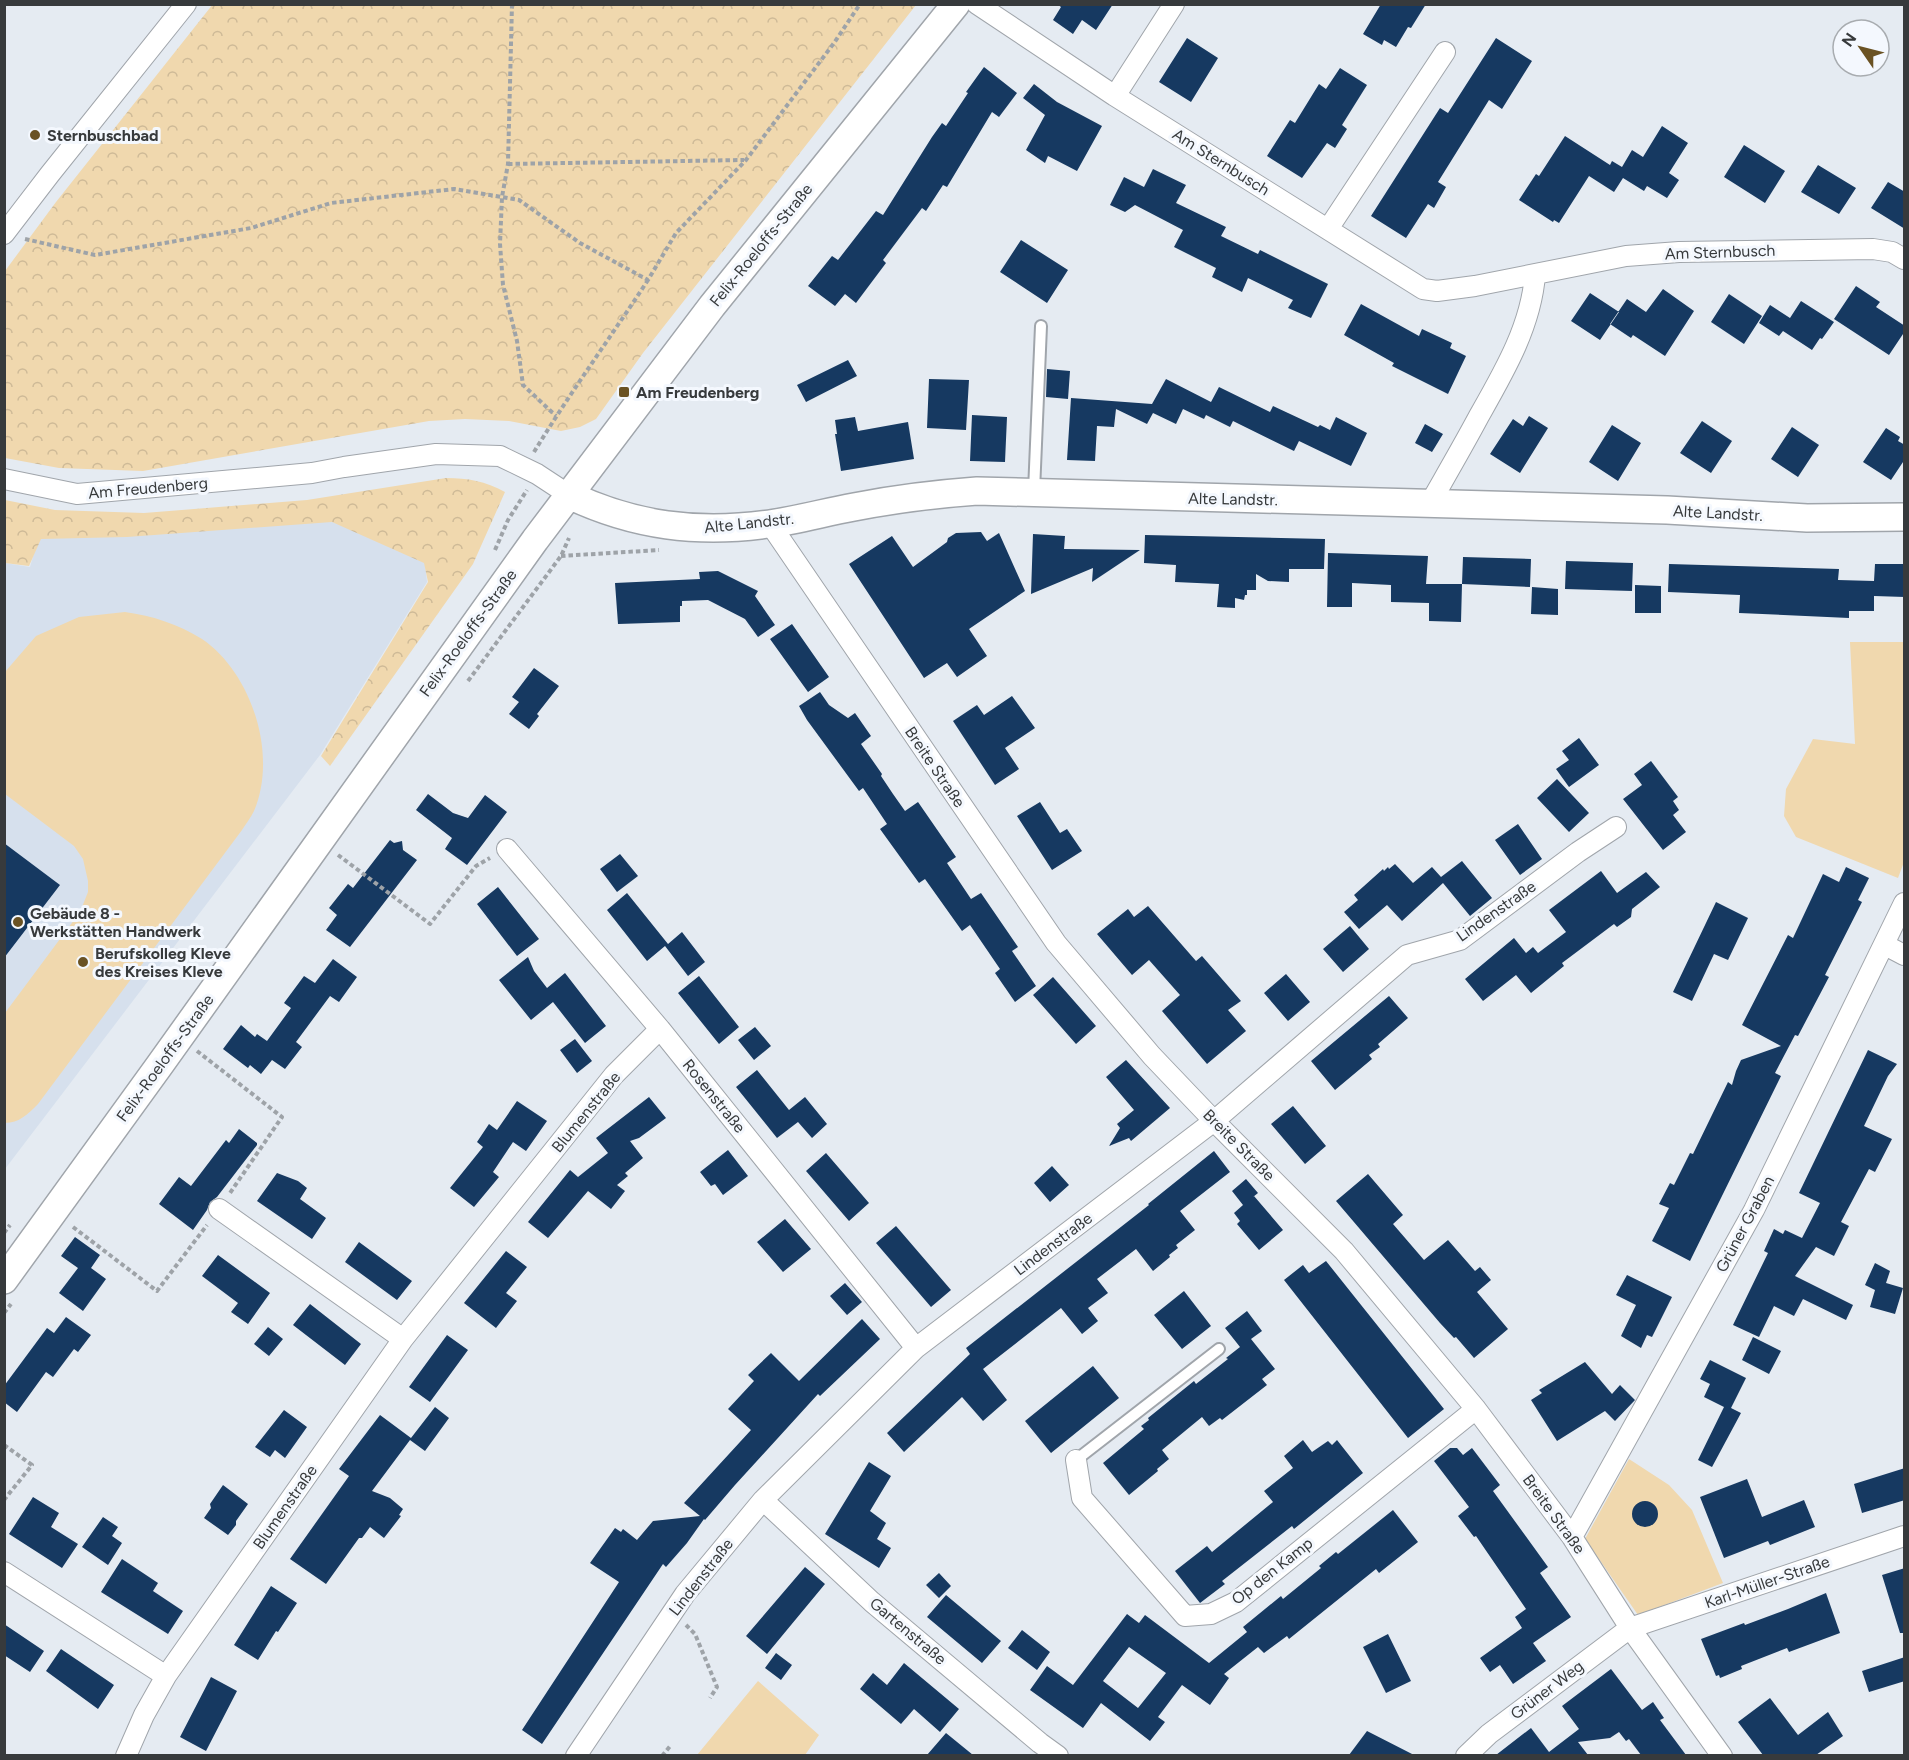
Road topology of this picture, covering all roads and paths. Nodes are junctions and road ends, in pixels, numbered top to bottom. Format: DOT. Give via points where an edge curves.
graph roads {
  1 [pos="186,4"];
  2 [pos="512,4"];
  3 [pos="860,4"];
  4 [pos="956,4"];
  5 [pos="977,4"];
  6 [pos="1174,4"];
  7 [pos="1445,52"];
  8 [pos="1115,96"];
  9 [pos="746,160"];
  10 [pos="508,164"];
  11 [pos="502,197"];
  12 [pos="1328,229"];
  13 [pos="6,231"];
  14 [pos="1905,259"];
  15 [pos="1535,275"];
  16 [pos="648,280"];
  17 [pos="1041,326"];
  18 [pos="556,416"];
  19 [pos="530,471"];
  20 [pos="4,479"];
  21 [pos="1034,494"];
  22 [pos="569,495"];
  23 [pos="1429,505"];
  24 [pos="1905,517"];
  25 [pos="770,524"];
  26 [pos="535,540"];
  27 [pos="669,549"];
  28 [pos="1616,827"];
  29 [pos="507,849"];
  30 [pos="338,855"];
  31 [pos="1905,903"];
  32 [pos="1885,945"];
  33 [pos="1905,954"];
  34 [pos="660,1029"];
  35 [pos="196,1051"];
  36 [pos="1214,1121"];
  37 [pos="219,1209"];
  38 [pos="70,1225"];
  39 [pos="4,1280"];
  40 [pos="403,1339"];
  41 [pos="916,1348"];
  42 [pos="1219,1349"];
  43 [pos="1476,1409"];
  44 [pos="4,1445"];
  45 [pos="1076,1460"];
  46 [pos="4,1500"];
  47 [pos="763,1500"];
  48 [pos="1905,1536"];
  49 [pos="1572,1537"];
  50 [pos="4,1572"];
  51 [pos="673,1612"];
  52 [pos="1630,1628"];
  53 [pos="166,1676"];
  54 [pos="710,1698"];
  55 [pos="671,1745"];
  56 [pos="126,1755"];
  57 [pos="576,1755"];
  58 [pos="662,1755"];
  59 [pos="1058,1755"];
  60 [pos="1466,1755"];
  61 [pos="1722,1755"];
  1 -- 13 [label="street"];
  2 -- 10 [label="path"];
  3 -- 9 [label="path"];
  4 -- 22 [label="street, Felix-Roeloffs-Straße" via="712,306"];
  5 -- 8 [label="street, Am Sternbusch"];
  6 -- 8 [label="street"];
  7 -- 12 [label="street"];
  8 -- 12 [label="street, Am Sternbusch"];
  9 -- 10 [label="path"];
  9 -- 16 [label="path" via="676,233"];
  10 -- 11 [label="path"];
  11 -- 13 [label="path" via="454,189 332,204 251,228 95,255"];
  11 -- 16 [label="path" via="519,200 580,243"];
  11 -- 18 [label="path" via="503,285 523,385"];
  12 -- 15 [label="street, Am Sternbusch" via="1423,289 1437,291"];
  14 -- 15 [label="street, Am Sternbusch" via="1873,249 1679,252 1626,256"];
  15 -- 23 [label="street" via="1526,323 1509,360"];
  16 -- 18 [label="path"];
  17 -- 21 [label="lane"];
  18 -- 19 [label="path"];
  19 -- 20 [label="street, Am Freudenberg" via="500,456 436,454 312,473 77,494"];
  19 -- 22 [label="street, Am Freudenberg"];
  19 -- 26 [label="path" via="508,520"];
  21 -- 23 [label="street, Alte Landstr."];
  21 -- 25 [label="street, Alte Landstr." via="977,491 928,495"];
  22 -- 25 [label="street, Alte Landstr." via="663,526 728,528"];
  22 -- 26 [label="street, Felix-Roeloffs-Straße"];
  23 -- 24 [label="street, Alte Landstr." via="1667,510 1807,518"];
  25 -- 36 [label="street, Breite Straße" via="1056,943 1152,1056"];
  26 -- 27 [label="path" via="561,556"];
  26 -- 39 [label="street, Felix-Roeloffs-Straße"];
  28 -- 36 [label="street, Lindenstraße" via="1460,940 1407,955"];
  29 -- 30 [label="path" via="476,866 430,924"];
  29 -- 34 [label="street, Rosenstraße"];
  31 -- 32 [label="street, Grüner Graben"];
  32 -- 33 [label="street"];
  32 -- 49 [label="street, Grüner Graben" via="1754,1210"];
  34 -- 40 [label="street, Blumenstraße" via="614,1075"];
  34 -- 41 [label="street, Rosenstraße"];
  35 -- 37 [label="path" via="282,1117"];
  36 -- 41 [label="street, Lindenstraße"];
  36 -- 43 [label="street, Breite Straße" via="1344,1251"];
  37 -- 38 [label="path" via="157,1291"];
  37 -- 40 [label="street"];
  40 -- 53 [label="street, Blumenstraße"];
  41 -- 47 [label="street, Lindenstraße"];
  42 -- 45 [label="lane"];
  43 -- 45 [label="street, Op den Kamp" via="1236,1602 1210,1614 1185,1616 1178,1608 1082,1497"];
  43 -- 49 [label="street, Breite Straße"];
  44 -- 46 [label="path" via="32,1465"];
  47 -- 51 [label="street, Lindenstraße"];
  47 -- 59 [label="street, Gartenstraße" via="873,1602"];
  48 -- 52 [label="street, Karl-Müller-Straße"];
  49 -- 52 [label="street, Breite Straße"];
  50 -- 53 [label="street"];
  51 -- 54 [label="path" via="695,1634 717,1688"];
  51 -- 57 [label="street, Lindenstraße"];
  52 -- 60 [label="street, Grüner Weg"];
  52 -- 61 [label="street, Breite Straße"];
  53 -- 56 [label="street, Blumenstraße"];
  55 -- 58 [label="path"];
}
